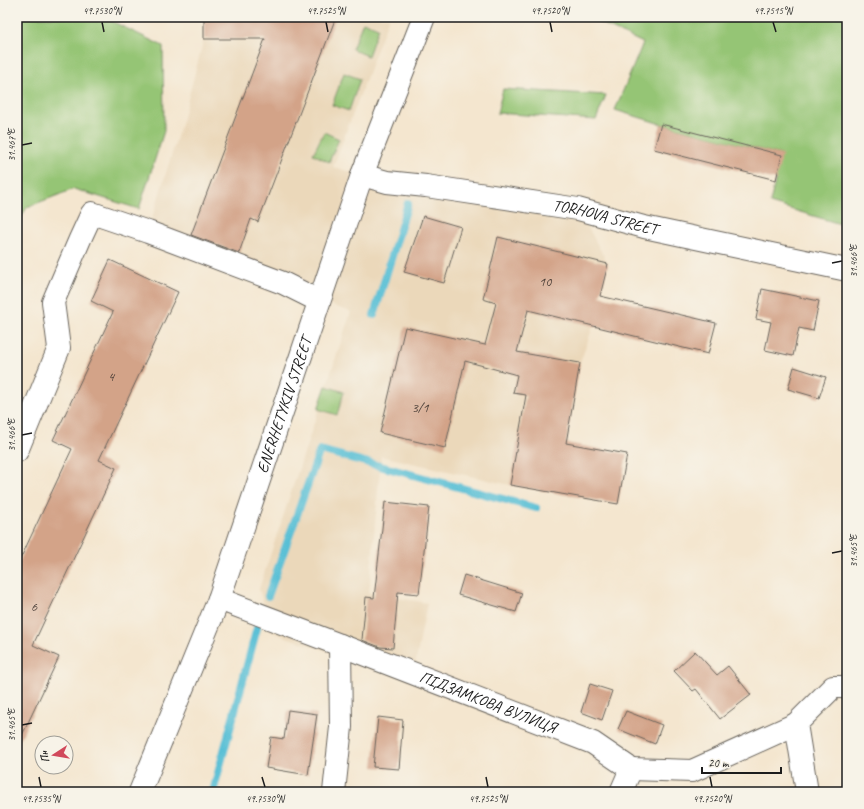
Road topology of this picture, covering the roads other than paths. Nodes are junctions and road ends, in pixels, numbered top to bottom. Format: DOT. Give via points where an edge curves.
graph roads {
  1 [pos="424,17"];
  2 [pos="362,175"];
  3 [pos="847,270"];
  4 [pos="319,301"];
  5 [pos="17,451"];
  6 [pos="219,599"];
  7 [pos="340,645"];
  8 [pos="847,687"];
  9 [pos="796,724"];
  10 [pos="632,769"];
  11 [pos="140,792"];
  12 [pos="334,792"];
  13 [pos="621,792"];
  14 [pos="807,792"];
  1 -- 2 [label="street, ENERHETYKIV STREET"];
  2 -- 3 [label="street, TORHOVA STREET" via="387,182 578,209 644,227"];
  2 -- 4 [label="street, ENERHETYKIV STREET"];
  4 -- 5 [label="street" via="283,282 92,213 53,302 59,348"];
  4 -- 6 [label="street, ENERHETYKIV STREET"];
  6 -- 7 [label="street, ПІДЗАМКОВА ВУЛИЦЯ"];
  6 -- 11 [label="street, ENERHETYKIV STREET"];
  7 -- 10 [label="street, ПІДЗАМКОВА ВУЛИЦЯ" via="593,743"];
  7 -- 12 [label="street" via="341,728"];
  8 -- 9 [label="street" via="833,687"];
  9 -- 10 [label="street" via="692,771"];
  9 -- 14 [label="street"];
  10 -- 13 [label="street"];
}
